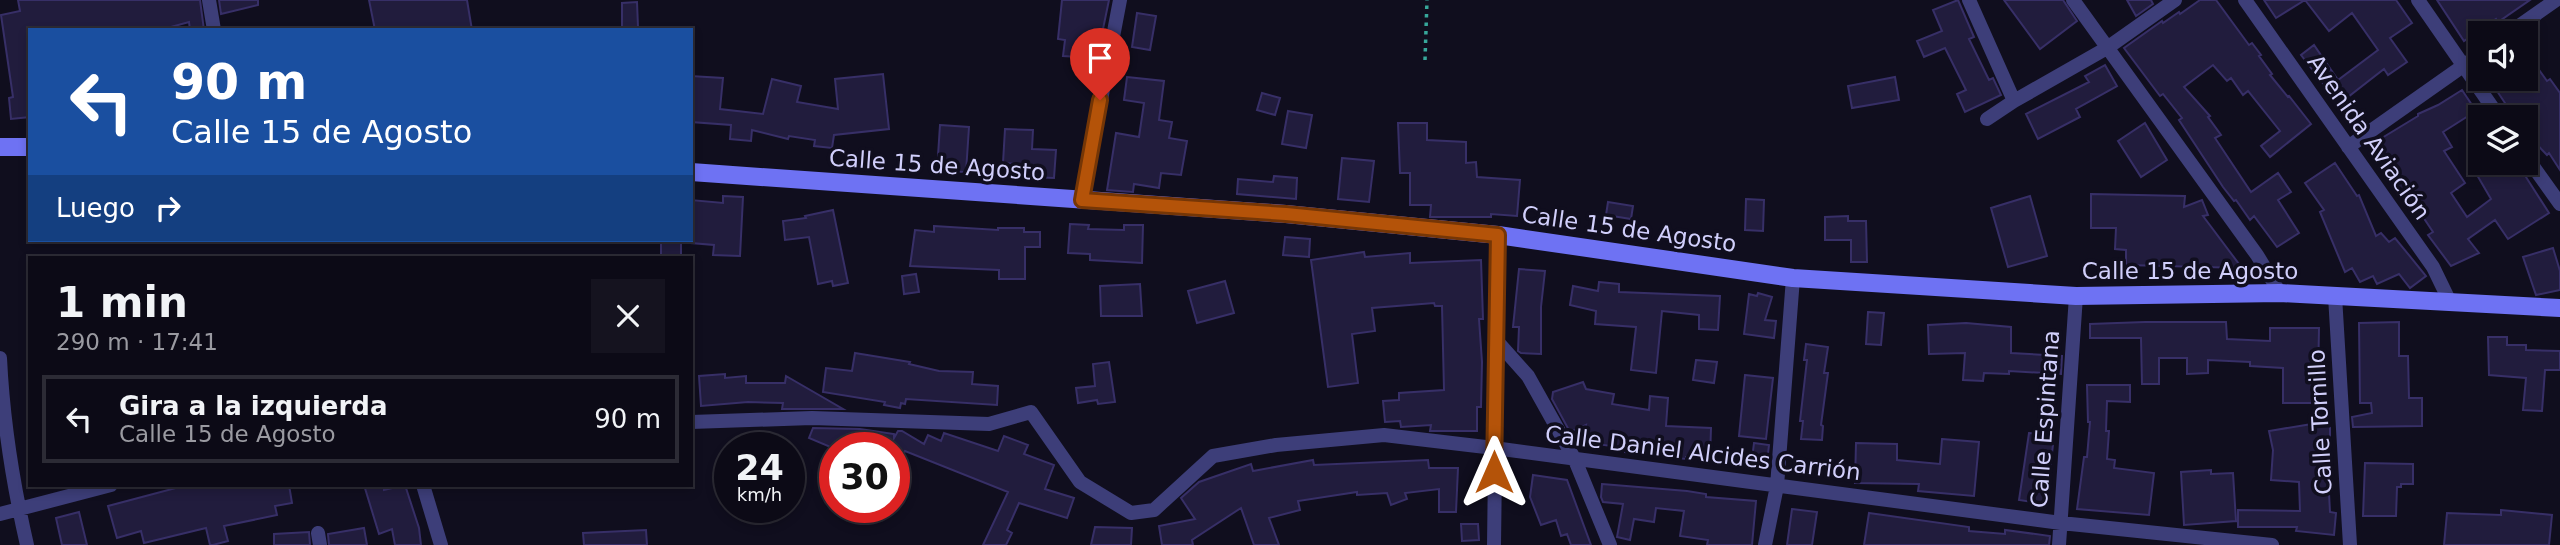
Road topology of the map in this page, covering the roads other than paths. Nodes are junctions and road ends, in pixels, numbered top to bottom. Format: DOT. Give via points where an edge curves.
graph roads {
  1 [pos="209,0"];
  2 [pos="1120,0"];
  3 [pos="1969,0"];
  4 [pos="2073,0"];
  5 [pos="2175,0"];
  6 [pos="2245,0"];
  7 [pos="2418,0"];
  8 [pos="2556,0"];
  9 [pos="2526,21"];
  10 [pos="214,28"];
  11 [pos="2107,48"];
  12 [pos="2468,62"];
  13 [pos="2463,66"];
  14 [pos="2014,101"];
  15 [pos="2491,105"];
  16 [pos="1987,119"];
  17 [pos="0,147"];
  18 [pos="28,147"];
  19 [pos="2348,147"];
  20 [pos="693,172"];
  21 [pos="2538,173"];
  22 [pos="1082,200"];
  23 [pos="2560,204"];
  24 [pos="1498,235"];
  25 [pos="1793,278"];
  26 [pos="2280,293"];
  27 [pos="2076,296"];
  28 [pos="2335,296"];
  29 [pos="2450,302"];
  30 [pos="2560,308"];
  31 [pos="1495,338"];
  32 [pos="0,358"];
  33 [pos="693,422"];
  34 [pos="1494,448"];
  35 [pos="1575,460"];
  36 [pos="1777,486"];
  37 [pos="103,487"];
  38 [pos="424,487"];
  39 [pos="19,509"];
  40 [pos="0,514"];
  41 [pos="2060,523"];
  42 [pos="27,545"];
  43 [pos="441,545"];
  44 [pos="1494,545"];
  45 [pos="1610,545"];
  46 [pos="1765,545"];
  47 [pos="2059,545"];
  48 [pos="2272,545"];
  49 [pos="2350,545"];
  1 -- 10 [label="street"];
  2 -- 22 [label="street"];
  3 -- 14 [label="street"];
  4 -- 11 [label="street"];
  5 -- 11 [label="street"];
  6 -- 19 [label="street, Avenida Aviación"];
  7 -- 13 [label="street"];
  8 -- 9 [label="street"];
  11 -- 14 [label="street"];
  11 -- 26 [label="street"];
  12 -- 13 [label="street"];
  13 -- 15 [label="street"];
  13 -- 19 [label="street"];
  14 -- 16 [label="street"];
  17 -- 18 [label="street"];
  19 -- 29 [label="street, Avenida Aviación" via="2432,267"];
  20 -- 22 [label="street, Calle 15 de Agosto"];
  21 -- 23 [label="street"];
  22 -- 24 [label="street, Calle 15 de Agosto"];
  24 -- 25 [label="street, Calle 15 de Agosto"];
  24 -- 31 [label="street"];
  25 -- 27 [label="street, Calle 15 de Agosto"];
  25 -- 36 [label="street"];
  26 -- 27 [label="street, Calle 15 de Agosto"];
  26 -- 28 [label="street, Calle 15 de Agosto"];
  27 -- 41 [label="street, Calle Espintana"];
  28 -- 29 [label="street, Calle 15 de Agosto"];
  28 -- 49 [label="street, Calle Tornillo"];
  29 -- 30 [label="street, Calle 15 de Agosto"];
  31 -- 34 [label="street"];
  31 -- 35 [label="street" via="1528,376"];
  32 -- 39 [label="street"];
  33 -- 34 [label="street, Calle Daniel Alcides Carrión" via="812,418 989,424 1031,412 1080,482 1131,513 1154,510 1213,456 1384,435"];
  34 -- 35 [label="street, Calle Daniel Alcides Carrión"];
  34 -- 44 [label="street"];
  35 -- 36 [label="street, Calle Daniel Alcides Carrión"];
  35 -- 45 [label="street"];
  36 -- 41 [label="street, Calle Daniel Alcides Carrión"];
  36 -- 46 [label="street"];
  37 -- 39 [label="street"];
  38 -- 43 [label="street"];
  39 -- 40 [label="street"];
  39 -- 42 [label="street"];
  41 -- 47 [label="street, Calle Espintana"];
  41 -- 48 [label="street, Calle Daniel Alcides Carrión"];
}
